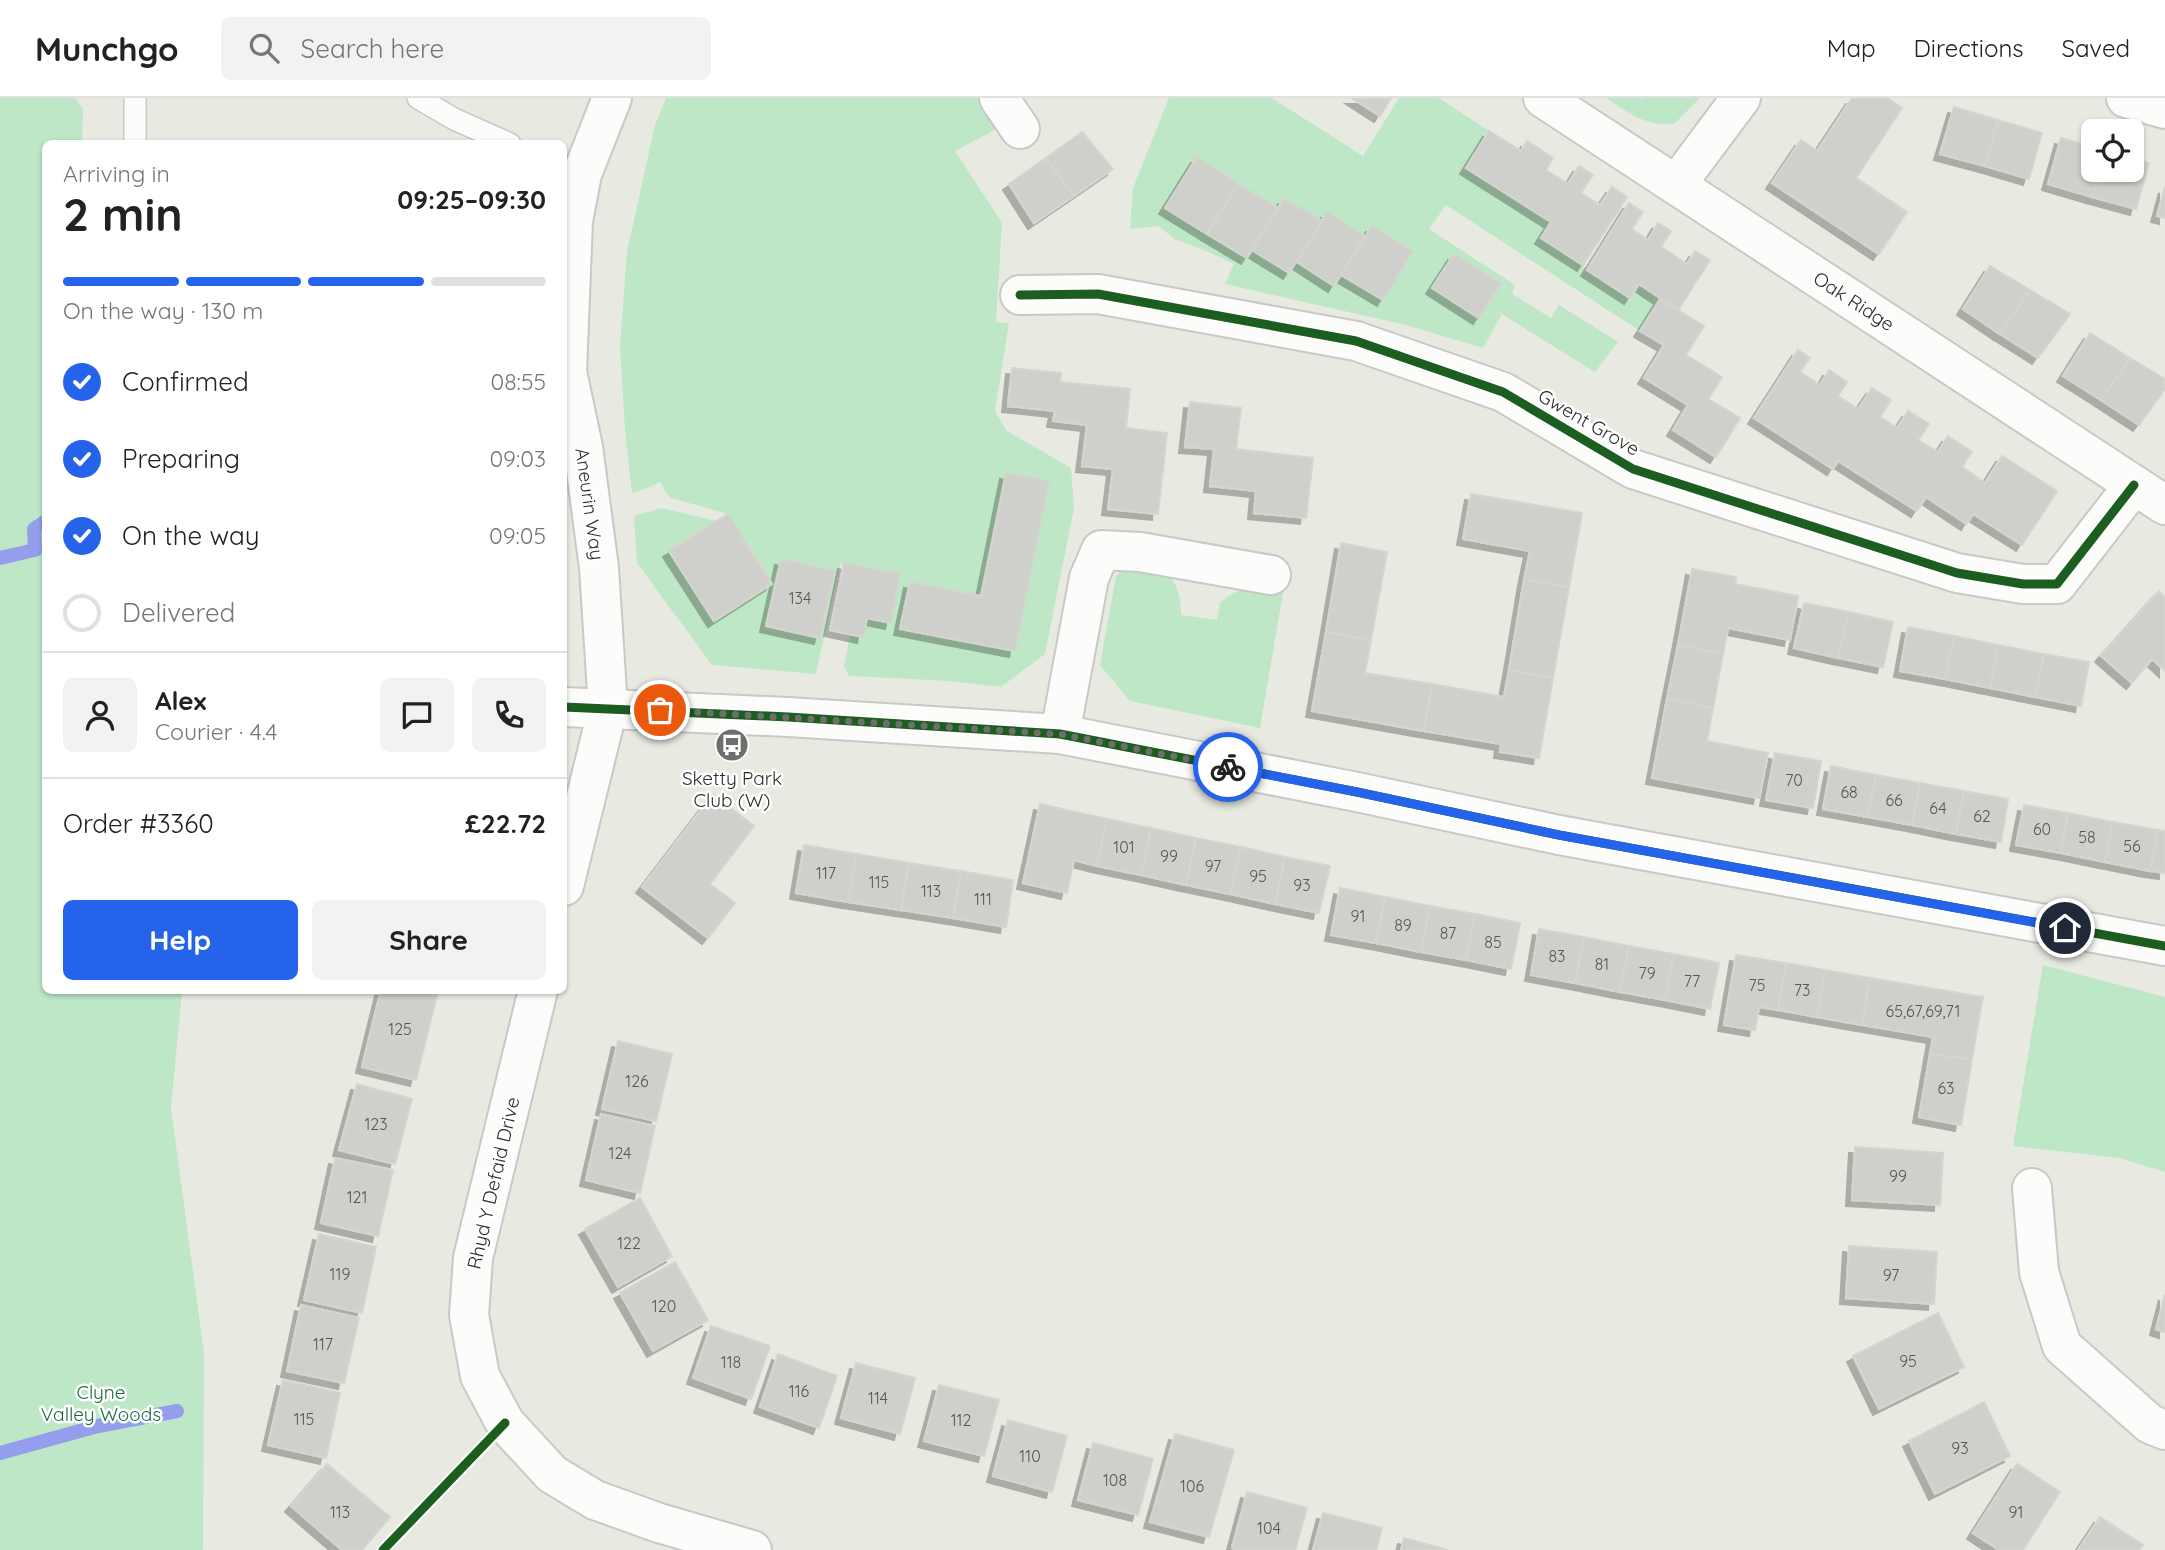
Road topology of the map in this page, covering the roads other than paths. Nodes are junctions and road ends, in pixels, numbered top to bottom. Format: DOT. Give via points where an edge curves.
graph roads {
  1 [pos="135,98"];
  2 [pos="418,98"];
  3 [pos="612,98"];
  4 [pos="999,98"];
  5 [pos="1543,98"];
  6 [pos="1741,98"];
  7 [pos="2126,98"];
  8 [pos="2165,109"];
  9 [pos="1020,129"];
  10 [pos="135,140"];
  11 [pos="501,140"];
  12 [pos="573,170"];
  13 [pos="1676,184"];
  14 [pos="1020,295"];
  15 [pos="2134,485"];
  16 [pos="2165,505"];
  17 [pos="1270,575"];
  18 [pos="567,707"];
  19 [pos="608,708"];
  20 [pos="1060,734"];
  21 [pos="567,874"];
  22 [pos="2165,946"];
  23 [pos="537,994"];
  24 [pos="2032,1188"];
  25 [pos="2165,1430"];
  26 [pos="752,1550"];
  1 -- 10 [label="lane"];
  2 -- 11 [label="lane"];
  3 -- 12 [label="street, Aneurin Way"];
  4 -- 9 [label="street"];
  5 -- 13 [label="street, Oak Ridge"];
  6 -- 13 [label="street"];
  7 -- 8 [label="street"];
  12 -- 19 [label="street, Aneurin Way" via="567,372 583,447 599,568"];
  13 -- 15 [label="street, Oak Ridge"];
  14 -- 15 [label="street, Gwent Grove" via="1098,294 1356,341 1503,391 1633,469 1957,573 2023,584 2057,584"];
  15 -- 16 [label="street, Oak Ridge"];
  17 -- 20 [label="street" via="1140,551 1101,550 1089,578"];
  18 -- 19 [label="street"];
  19 -- 20 [label="street"];
  19 -- 21 [label="street"];
  20 -- 22 [label="street" via="1559,835"];
  23 -- 26 [label="street, Rhyd Y Defaid Drive" via="473,1258 469,1315 480,1376 505,1423 552,1474 595,1500"];
  24 -- 25 [label="street" via="2039,1272 2062,1346 2150,1424"];
}
